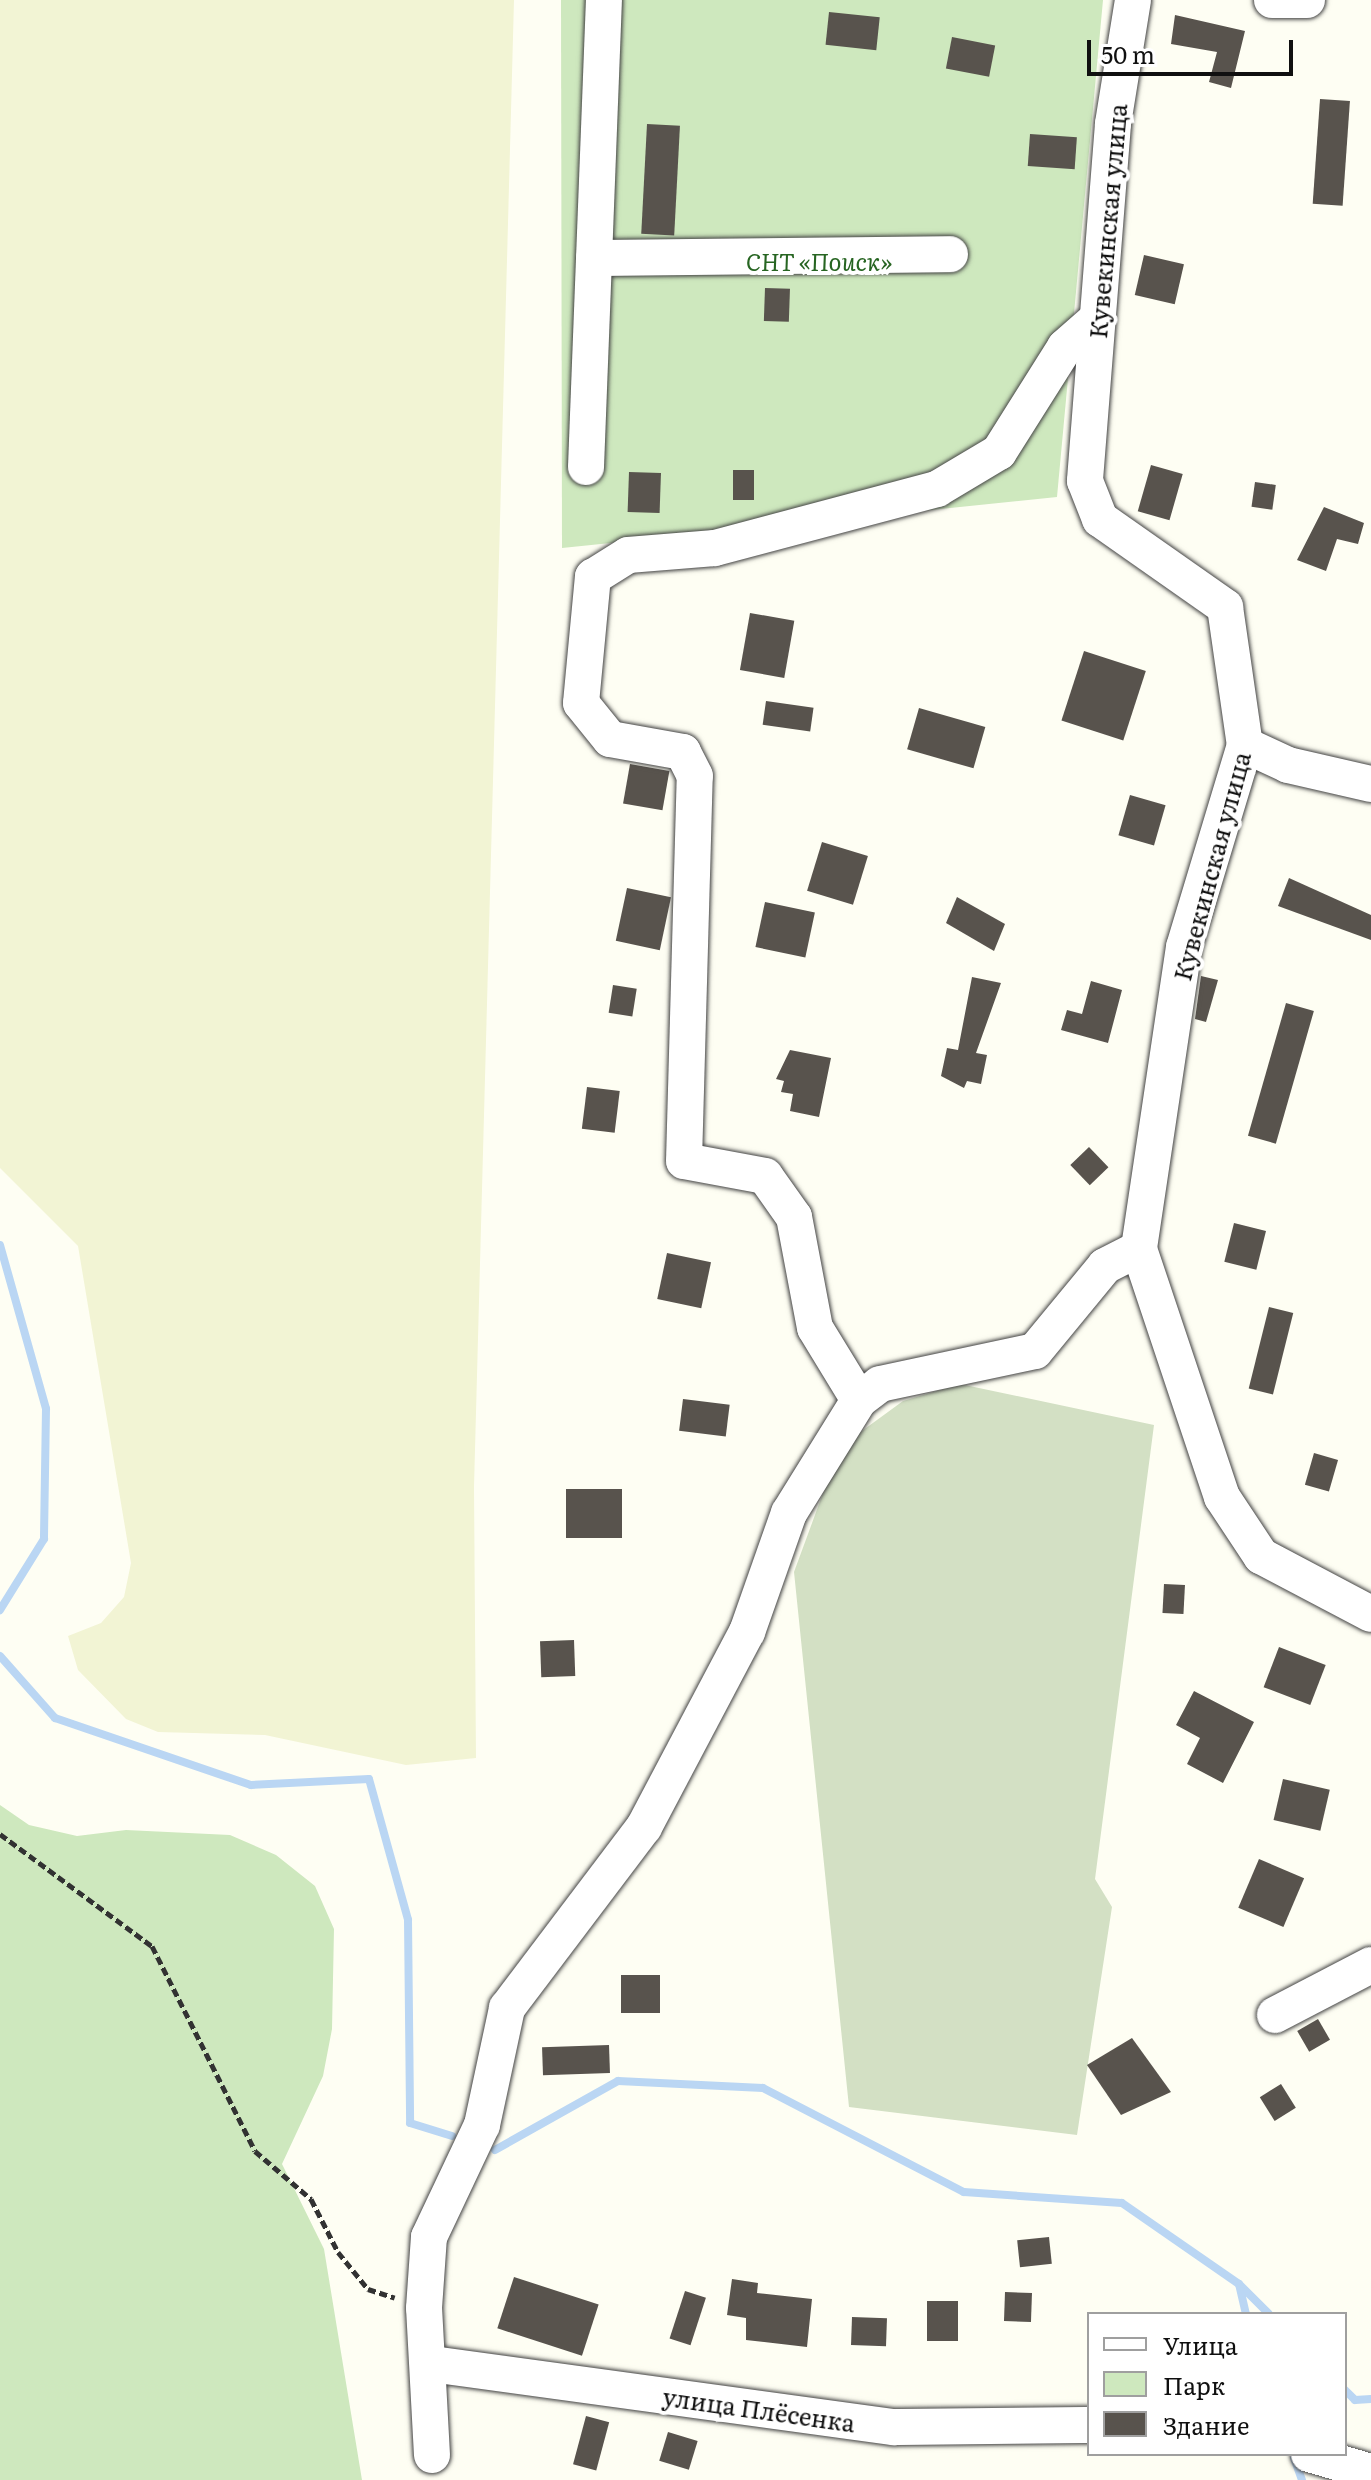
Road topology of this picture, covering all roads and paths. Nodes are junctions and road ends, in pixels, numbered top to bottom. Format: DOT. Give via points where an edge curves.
graph roads {
  1 [pos="604,0"];
  2 [pos="1133,0"];
  3 [pos="1272,0"];
  4 [pos="1307,0"];
  5 [pos="950,254"];
  6 [pos="594,258"];
  7 [pos="1098,318"];
  8 [pos="586,467"];
  9 [pos="1245,745"];
  10 [pos="1371,784"];
  11 [pos="1139,1249"];
  12 [pos="859,1400"];
  13 [pos="1371,1614"];
  14 [pos="0,1834"];
  15 [pos="1371,1965"];
  16 [pos="1275,2015"];
  17 [pos="424,2308"];
  18 [pos="432,2364"];
  19 [pos="1087,2425"];
  20 [pos="432,2455"];
  21 [pos="1316,2456"];
  22 [pos="1371,2472"];
  1 -- 6 [label="street"];
  2 -- 7 [label="street, Кувекинская улица" via="1113,124"];
  3 -- 4 [label="street"];
  5 -- 6 [label="street"];
  6 -- 8 [label="street"];
  7 -- 9 [label="street, Кувекинская улица" via="1085,481 1100,519 1225,607"];
  7 -- 12 [label="street" via="1065,347 999,452 937,489 715,548 628,555 593,577 581,703 610,739 683,752 695,776 684,1161 765,1176 794,1217 815,1328"];
  9 -- 10 [label="street" via="1288,765"];
  9 -- 11 [label="street, Кувекинская улица" via="1184,947"];
  11 -- 12 [label="street" via="1105,1266 1035,1351 880,1384"];
  11 -- 13 [label="street, Кувекинская улица" via="1222,1497 1261,1556"];
  12 -- 17 [label="street" via="789,1513 747,1632 644,1827 507,2008 482,2125 429,2237"];
  14 -- 17 [label="path" via="152,1946 255,2151 311,2199 338,2252 368,2289"];
  15 -- 16 [label="street"];
  17 -- 18 [label="street"];
  18 -- 19 [label="street, улица Плёсенка" via="894,2427"];
  18 -- 20 [label="street"];
  21 -- 22 [label="street"];
}
